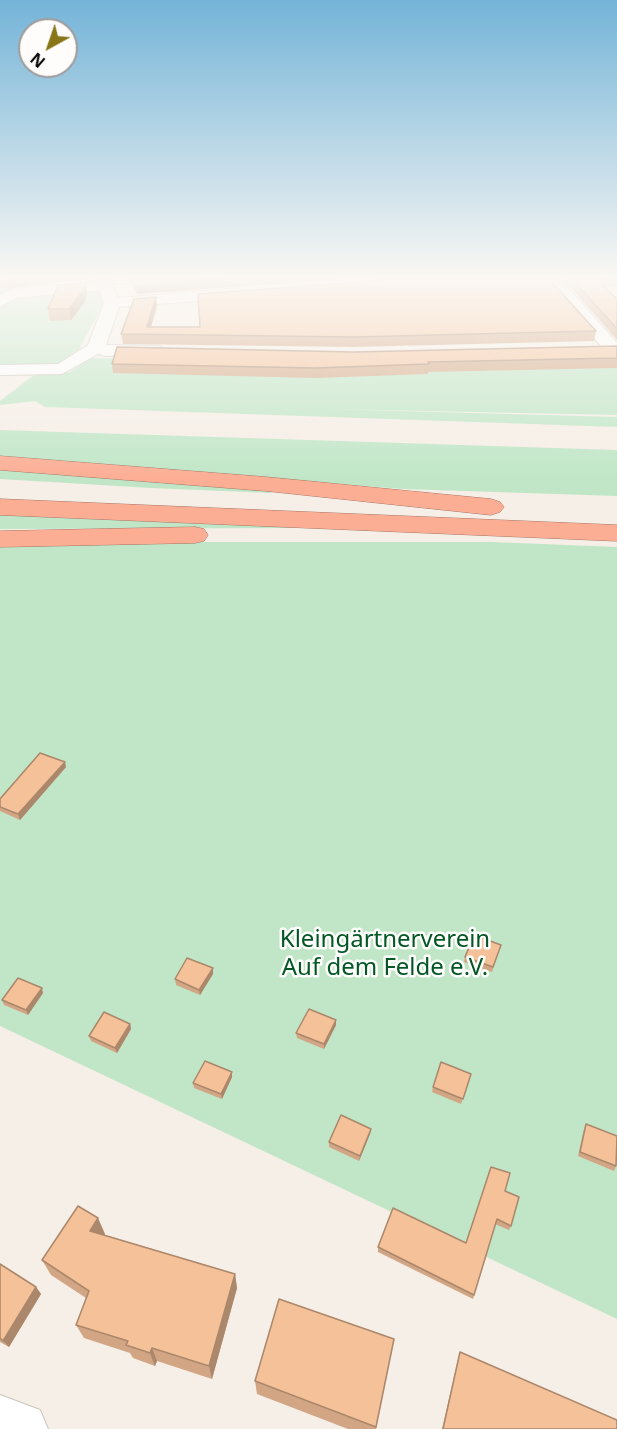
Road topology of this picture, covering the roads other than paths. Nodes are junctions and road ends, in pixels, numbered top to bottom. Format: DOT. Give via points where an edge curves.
graph roads {
  1 [pos="96,348"];
  2 [pos="589,348"];
  3 [pos="614,348"];
  4 [pos="169,352"];
  5 [pos="0,370"];
  6 [pos="0,463"];
  7 [pos="0,489"];
  8 [pos="0,507"];
  9 [pos="522,510"];
  10 [pos="617,514"];
  11 [pos="451,526"];
  12 [pos="617,533"];
  13 [pos="0,538"];
  14 [pos="0,1422"];
  15 [pos="21,1429"];
  1 -- 4 [label="street"];
  1 -- 5 [label="street" via="62,369"];
  2 -- 3 [label="street"];
  6 -- 9 [label="highway"];
  7 -- 9 [label="highway"];
  8 -- 11 [label="highway"];
  9 -- 10 [label="highway"];
  11 -- 12 [label="highway"];
  11 -- 13 [label="highway" via="373,536"];
  14 -- 15 [label="street"];
}
